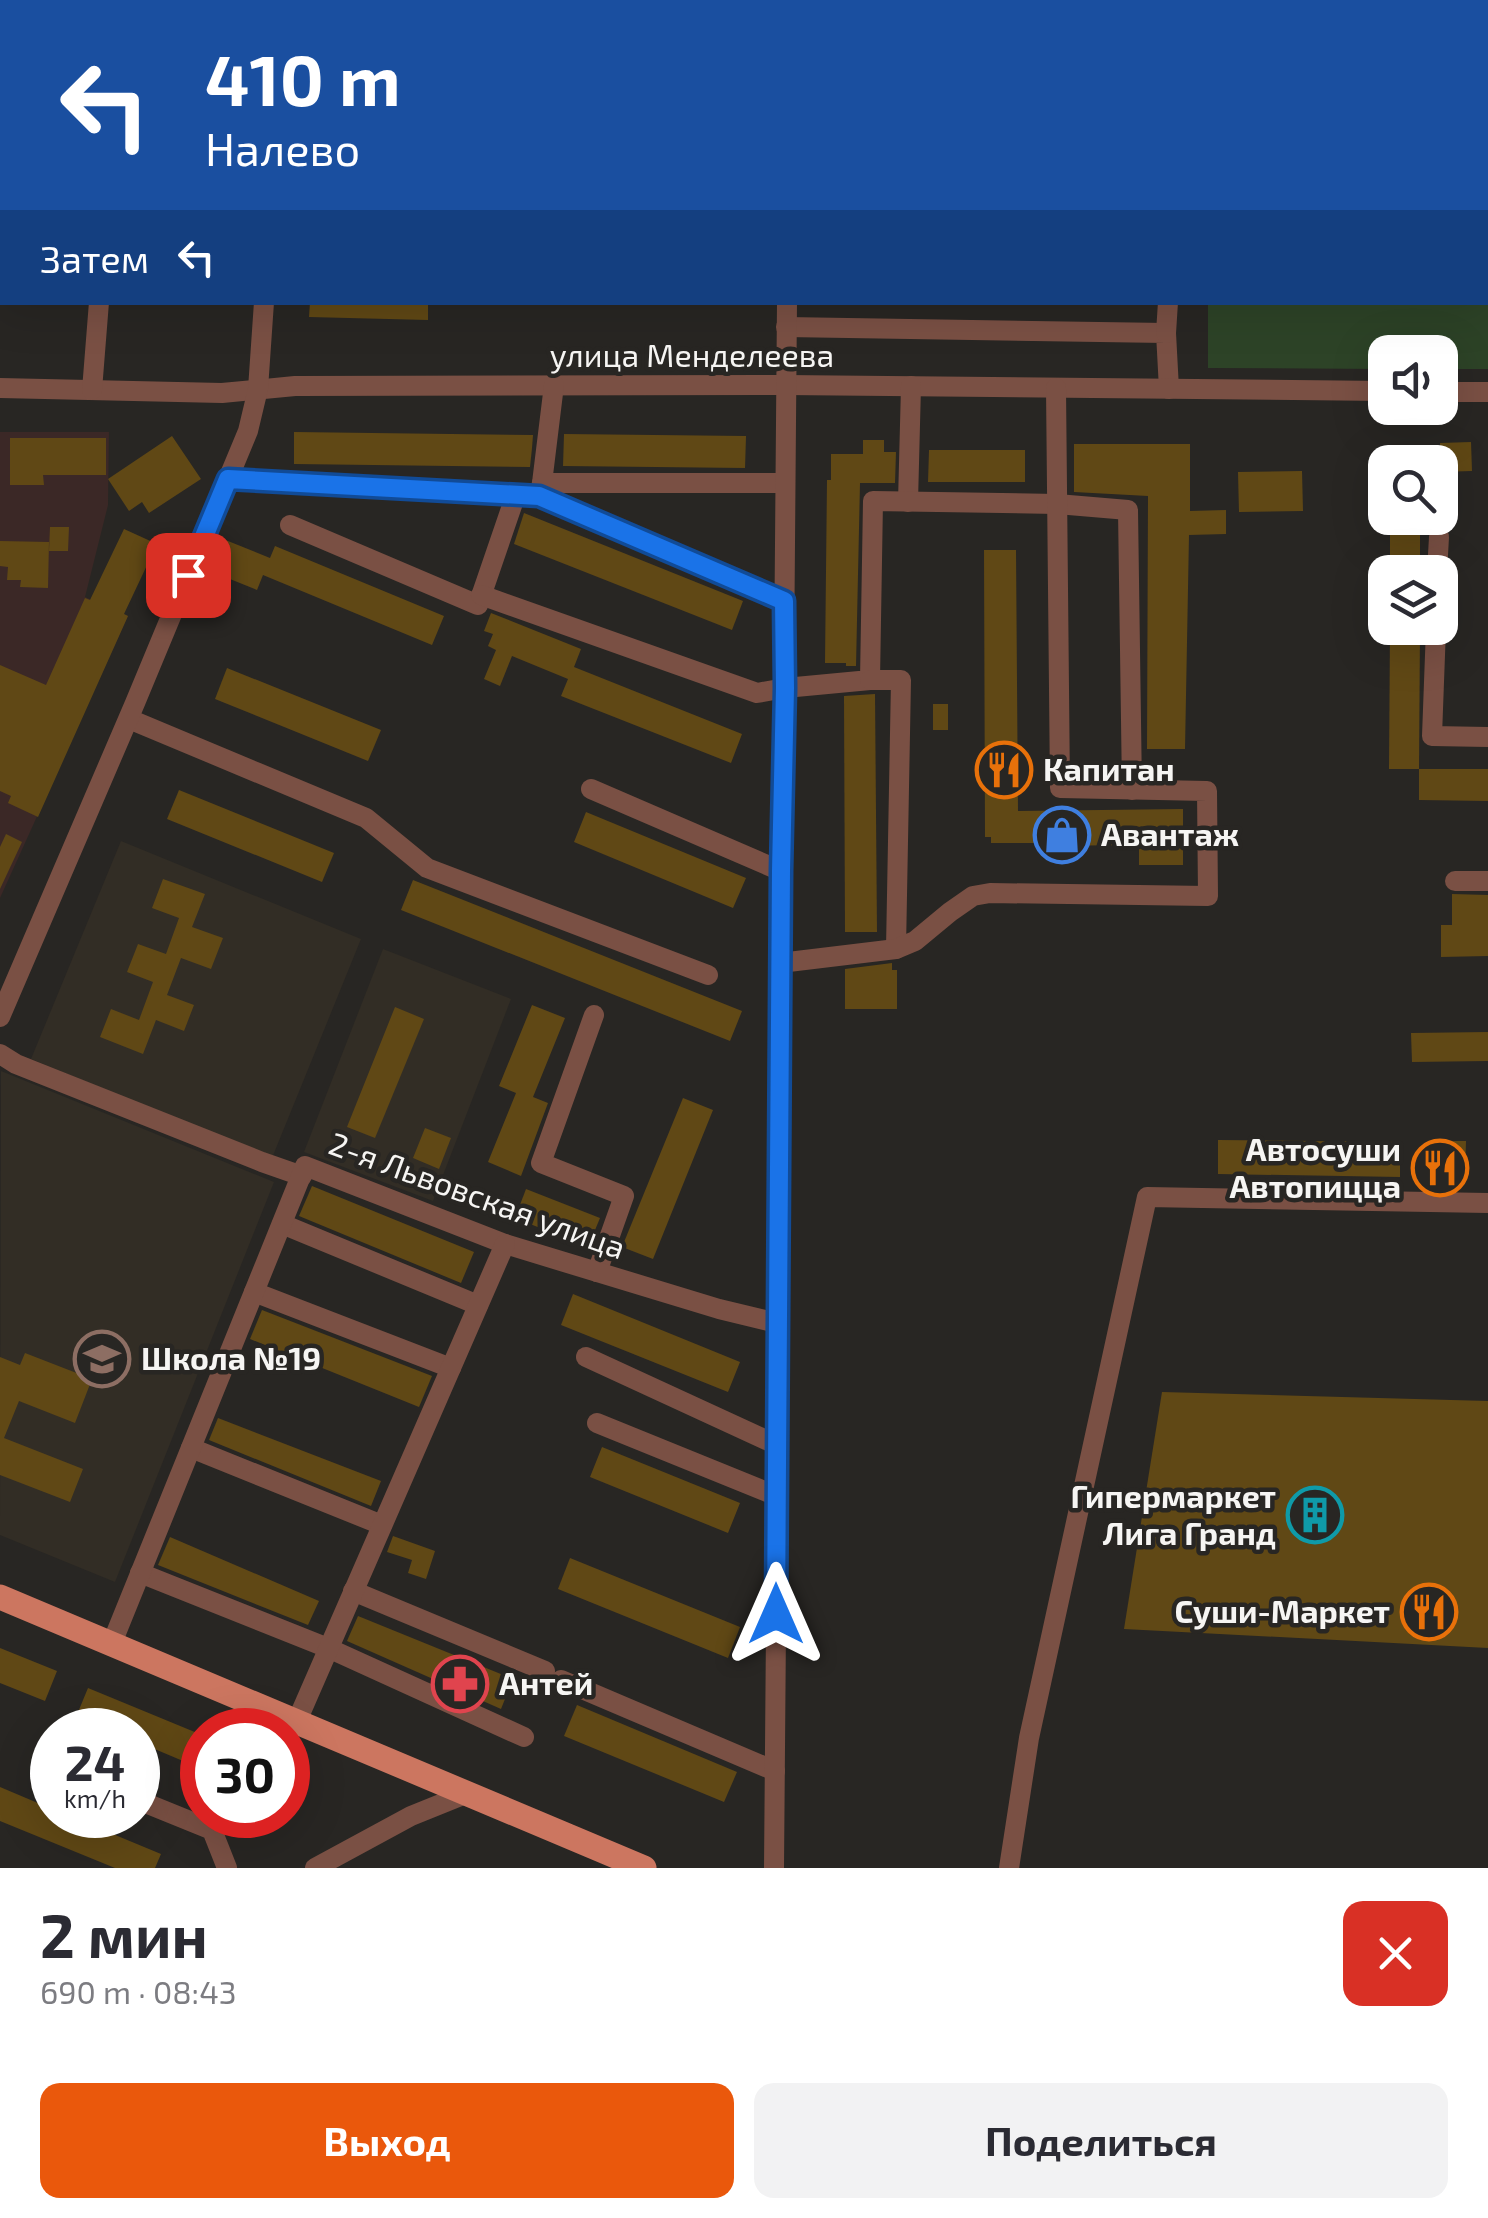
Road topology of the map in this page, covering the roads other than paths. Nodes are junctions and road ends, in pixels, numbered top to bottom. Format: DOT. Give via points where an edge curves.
graph roads {
  1 [pos="99,305"];
  2 [pos="264,305"];
  3 [pos="787,305"];
  4 [pos="1168,305"];
  5 [pos="786,328"];
  6 [pos="1166,333"];
  7 [pos="785,385"];
  8 [pos="554,386"];
  9 [pos="911,386"];
  10 [pos="0,388"];
  11 [pos="258,388"];
  12 [pos="1056,388"];
  13 [pos="1169,389"];
  14 [pos="92,390"];
  15 [pos="1368,391"];
  16 [pos="1458,392"];
  17 [pos="1488,392"];
  18 [pos="228,479"];
  19 [pos="784,483"];
  20 [pos="541,489"];
  21 [pos="516,494"];
  22 [pos="908,502"];
  23 [pos="1057,504"];
  24 [pos="290,525"];
  25 [pos="1439,538"];
  26 [pos="1438,555"];
  27 [pos="481,595"];
  28 [pos="784,601"];
  29 [pos="1435,645"];
  30 [pos="870,680"];
  31 [pos="785,688"];
  32 [pos="129,718"];
  33 [pos="1488,737"];
  34 [pos="591,789"];
  35 [pos="1132,790"];
  36 [pos="781,871"];
  37 [pos="1455,881"];
  38 [pos="1488,881"];
  39 [pos="896,949"];
  40 [pos="780,963"];
  41 [pos="708,975"];
  42 [pos="594,1015"];
  43 [pos="0,1016"];
  44 [pos="0,1054"];
  45 [pos="302,1176"];
  46 [pos="1488,1203"];
  47 [pos="282,1224"];
  48 [pos="505,1244"];
  49 [pos="598,1272"];
  50 [pos="254,1292"];
  51 [pos="478,1305"];
  52 [pos="778,1323"];
  53 [pos="586,1357"];
  54 [pos="451,1368"];
  55 [pos="597,1423"];
  56 [pos="777,1445"];
  57 [pos="191,1448"];
  58 [pos="776,1496"];
  59 [pos="382,1525"];
  60 [pos="140,1573"];
  61 [pos="353,1591"];
  62 [pos="0,1596"];
  63 [pos="112,1644"];
  64 [pos="328,1648"];
  65 [pos="266,1708"];
  66 [pos="303,1708"];
  67 [pos="310,1726"];
  68 [pos="524,1738"];
  69 [pos="774,1771"];
  70 [pos="468,1793"];
  71 [pos="160,1809"];
  72 [pos="228,1868"];
  73 [pos="315,1868"];
  74 [pos="644,1868"];
  75 [pos="774,1868"];
  76 [pos="1009,1868"];
  1 -- 14 [label="street"];
  2 -- 11 [label="street"];
  3 -- 5 [label="street"];
  4 -- 6 [label="street"];
  5 -- 6 [label="street"];
  5 -- 7 [label="street"];
  6 -- 13 [label="street"];
  7 -- 8 [label="street, улица Менделеева"];
  7 -- 9 [label="street, улица Менделеева"];
  7 -- 19 [label="street"];
  8 -- 11 [label="street, улица Менделеева"];
  8 -- 20 [label="street"];
  9 -- 12 [label="street, улица Менделеева"];
  9 -- 22 [label="street"];
  10 -- 14 [label="street, улица Менделеева"];
  11 -- 14 [label="street, улица Менделеева"];
  11 -- 18 [label="street"];
  12 -- 13 [label="street, улица Менделеева"];
  12 -- 23 [label="street"];
  13 -- 15 [label="street, улица Менделеева"];
  16 -- 17 [label="street"];
  18 -- 21 [label="street"];
  18 -- 32 [label="street"];
  19 -- 20 [label="street"];
  19 -- 28 [label="street"];
  20 -- 21 [label="street"];
  20 -- 28 [label="street"];
  21 -- 27 [label="street"];
  22 -- 23 [label="street"];
  22 -- 30 [label="street" via="873,501"];
  23 -- 35 [label="street" via="1128,510"];
  23 -- 35 [label="street" via="1060,788"];
  24 -- 27 [label="street" via="478,605"];
  25 -- 26 [label="street"];
  27 -- 31 [label="street" via="757,693"];
  28 -- 31 [label="street"];
  29 -- 33 [label="street" via="1432,736"];
  30 -- 31 [label="street"];
  30 -- 39 [label="street" via="900,680"];
  31 -- 36 [label="street"];
  32 -- 41 [label="street" via="366,818 428,868"];
  32 -- 43 [label="street"];
  34 -- 36 [label="street"];
  35 -- 39 [label="street" via="1207,792 1208,896 990,893 973,896"];
  36 -- 40 [label="street"];
  37 -- 38 [label="street"];
  39 -- 40 [label="street"];
  40 -- 52 [label="street"];
  42 -- 49 [label="street" via="541,1163 624,1196"];
  44 -- 45 [label="street"];
  45 -- 47 [label="street, 2-я Львовская улица"];
  45 -- 48 [label="street, 2-я Львовская улица" via="306,1166"];
  46 -- 76 [label="street" via="1146,1197 1029,1738"];
  47 -- 50 [label="street, 2-я Львовская улица"];
  47 -- 51 [label="street"];
  48 -- 49 [label="street, 2-я Львовская улица"];
  48 -- 51 [label="street"];
  49 -- 52 [label="street, 2-я Львовская улица"];
  50 -- 54 [label="street"];
  50 -- 57 [label="street, 2-я Львовская улица"];
  51 -- 54 [label="street"];
  52 -- 56 [label="street"];
  53 -- 56 [label="street"];
  54 -- 59 [label="street"];
  55 -- 58 [label="street"];
  56 -- 58 [label="street"];
  57 -- 59 [label="street"];
  57 -- 60 [label="street, 2-я Львовская улица"];
  58 -- 69 [label="street"];
  59 -- 61 [label="street"];
  60 -- 63 [label="street, 2-я Львовская улица"];
  60 -- 64 [label="street"];
  61 -- 64 [label="street"];
  61 -- 69 [label="street"];
  62 -- 63 [label="main road"];
  63 -- 65 [label="main road"];
  64 -- 66 [label="street"];
  64 -- 68 [label="street"];
  67 -- 70 [label="main road"];
  69 -- 75 [label="street"];
  70 -- 73 [label="street"];
  70 -- 74 [label="main road"];
  71 -- 72 [label="street" via="212,1830"];
}
